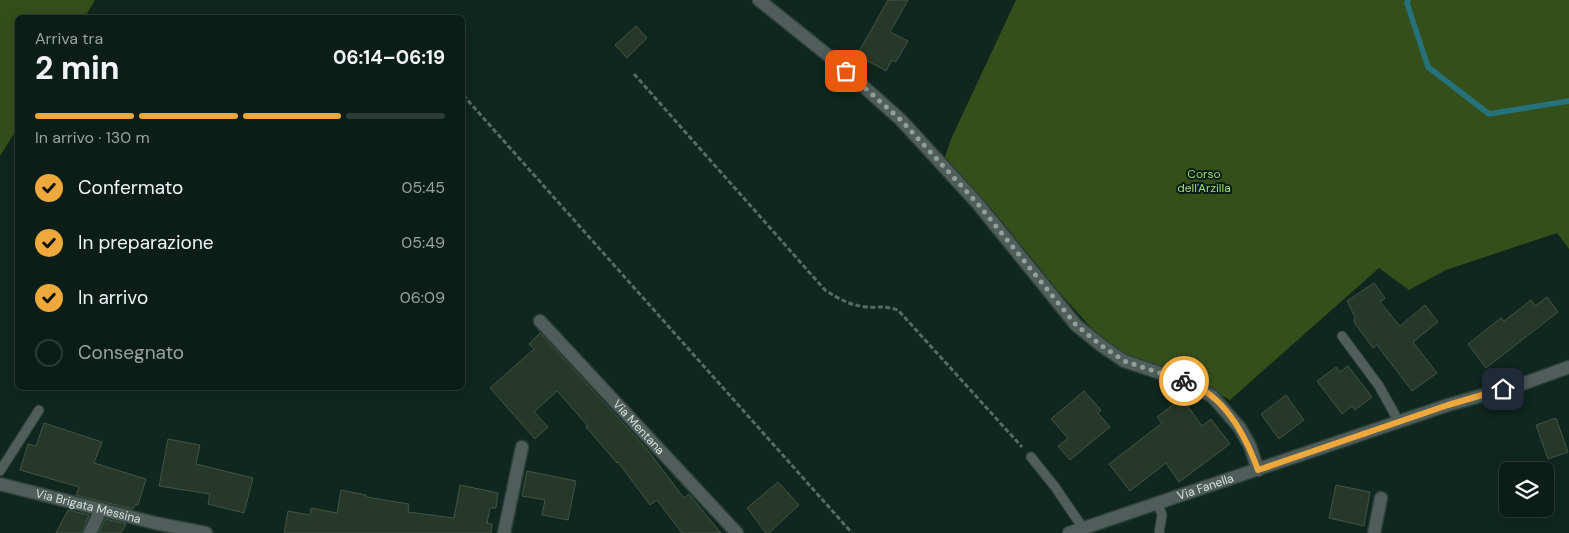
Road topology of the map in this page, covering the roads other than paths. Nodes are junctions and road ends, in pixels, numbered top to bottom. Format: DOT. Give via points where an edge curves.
graph roads {
  1 [pos="758,0"];
  2 [pos="540,321"];
  3 [pos="1342,336"];
  4 [pos="1569,367"];
  5 [pos="39,410"];
  6 [pos="1398,422"];
  7 [pos="522,447"];
  8 [pos="1031,457"];
  9 [pos="1258,470"];
  10 [pos="0,471"];
  11 [pos="0,484"];
  12 [pos="1381,498"];
  13 [pos="1158,504"];
  14 [pos="101,509"];
  15 [pos="1084,528"];
  16 [pos="90,533"];
  17 [pos="206,533"];
  18 [pos="504,533"];
  19 [pos="737,533"];
  20 [pos="1070,533"];
  21 [pos="1158,533"];
  22 [pos="1374,533"];
  1 -- 9 [label="street" via="901,120 978,204 1076,325 1124,361 1190,383 1213,397 1240,428"];
  2 -- 19 [label="street, Via Mentana"];
  3 -- 6 [label="lane" via="1379,386"];
  4 -- 6 [label="street, Via Fanella"];
  5 -- 10 [label="lane"];
  6 -- 9 [label="street, Via Fanella"];
  7 -- 18 [label="street"];
  8 -- 15 [label="lane"];
  9 -- 13 [label="street, Via Fanella"];
  11 -- 14 [label="street, Via Brigata Messina"];
  12 -- 22 [label="street"];
  13 -- 15 [label="street, Via Fanella"];
  13 -- 21 [label="lane" via="1162,515"];
  14 -- 16 [label="street"];
  14 -- 17 [label="street, Via Brigata Messina"];
  15 -- 20 [label="street, Via Fanella"];
}
